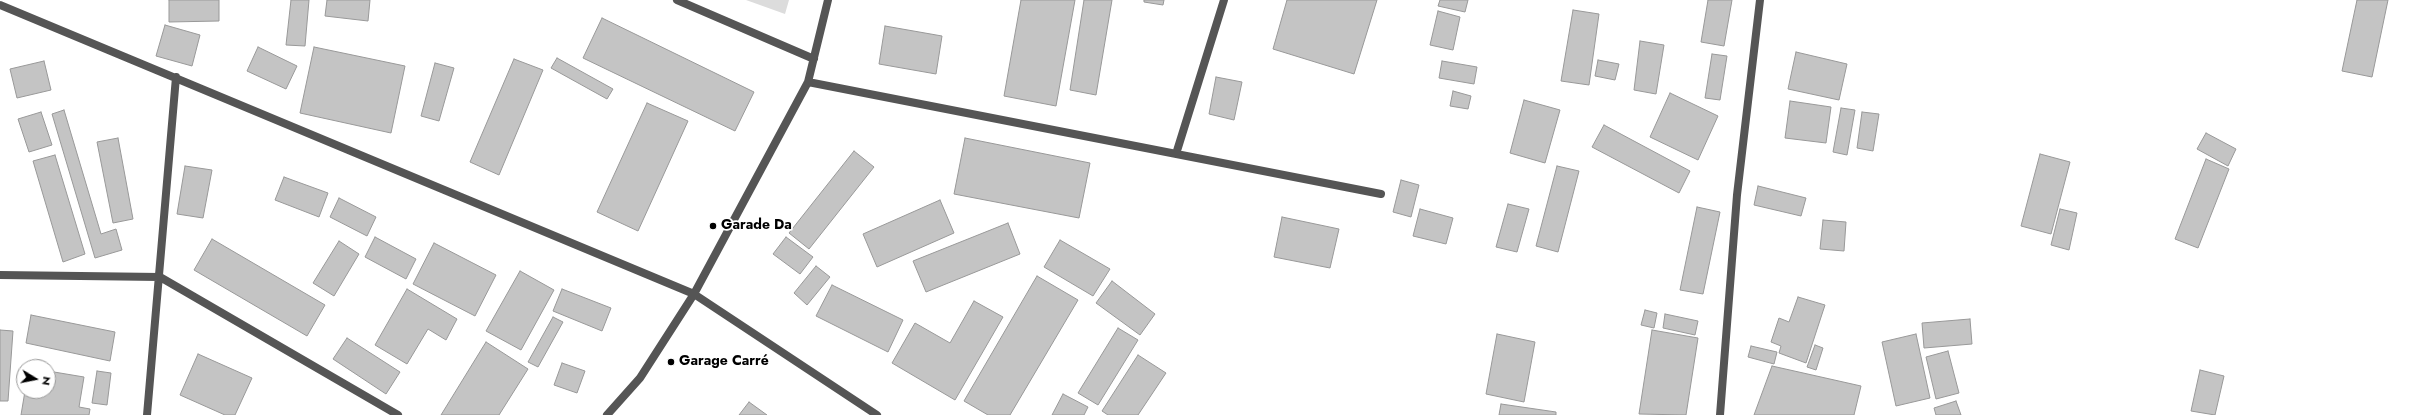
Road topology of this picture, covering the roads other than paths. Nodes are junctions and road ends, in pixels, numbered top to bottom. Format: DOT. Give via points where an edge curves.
graph roads {
  1 [pos="677,0"];
  2 [pos="828,0"];
  3 [pos="1224,0"];
  4 [pos="1760,0"];
  5 [pos="0,5"];
  6 [pos="814,59"];
  7 [pos="176,77"];
  8 [pos="808,82"];
  9 [pos="1176,154"];
  10 [pos="1381,194"];
  11 [pos="0,275"];
  12 [pos="160,277"];
  13 [pos="694,294"];
  14 [pos="147,415"];
  15 [pos="398,415"];
  16 [pos="607,415"];
  17 [pos="877,415"];
  18 [pos="1720,415"];
  1 -- 6 [label="street"];
  2 -- 6 [label="street"];
  3 -- 9 [label="street"];
  4 -- 18 [label="street" via="1737,195"];
  5 -- 7 [label="street"];
  6 -- 8 [label="street"];
  7 -- 12 [label="street"];
  7 -- 13 [label="street"];
  8 -- 9 [label="street"];
  8 -- 13 [label="street"];
  9 -- 10 [label="street"];
  11 -- 12 [label="street"];
  12 -- 14 [label="street"];
  12 -- 15 [label="street"];
  13 -- 16 [label="street" via="640,378"];
  13 -- 17 [label="street"];
}
